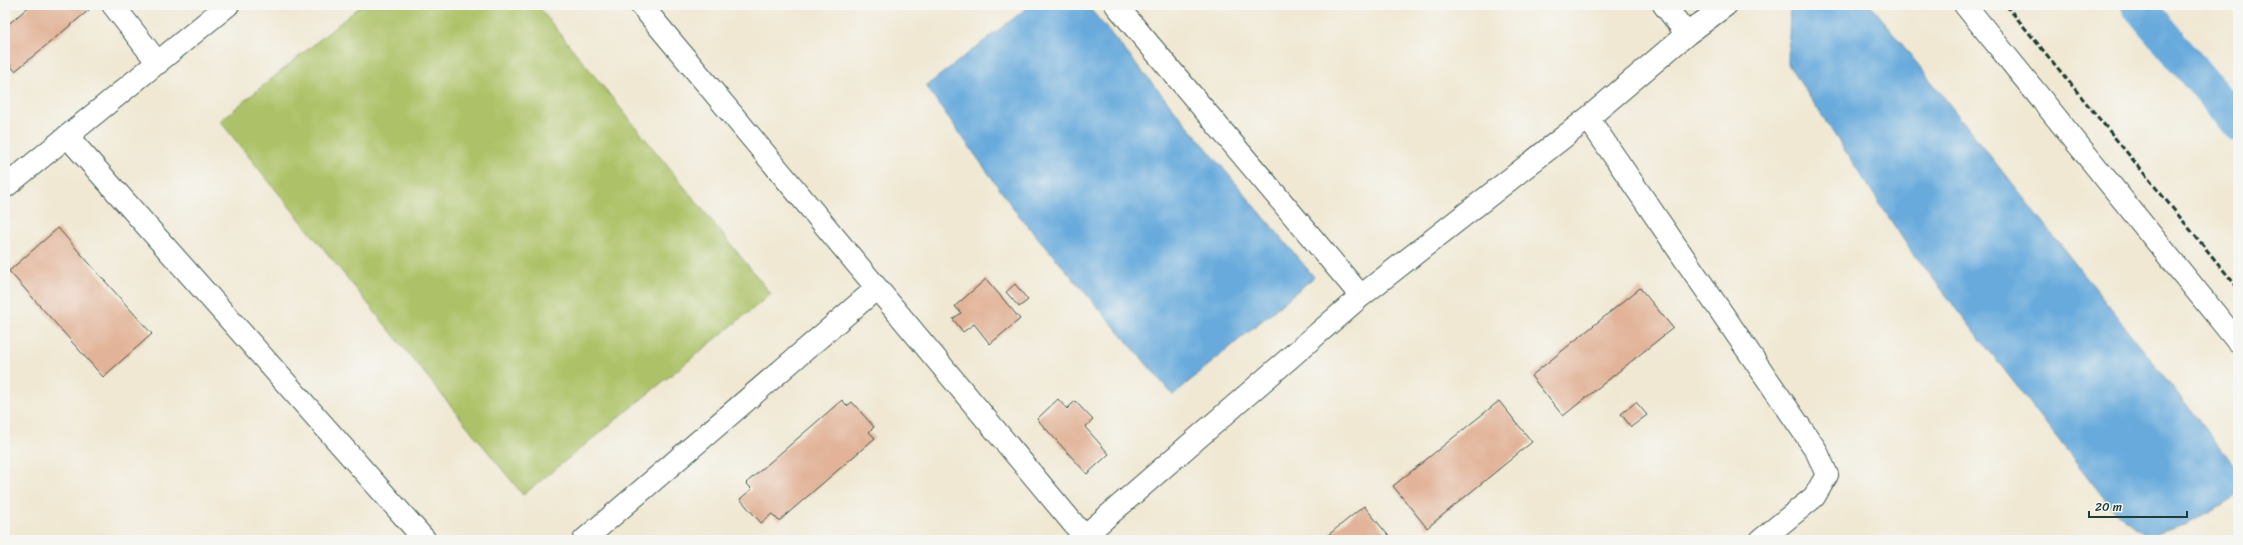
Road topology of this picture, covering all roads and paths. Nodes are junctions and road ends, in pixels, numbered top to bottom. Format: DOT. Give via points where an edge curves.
graph roads {
  1 [pos="113,5"];
  2 [pos="228,5"];
  3 [pos="641,5"];
  4 [pos="1116,5"];
  5 [pos="1664,5"];
  6 [pos="1726,5"];
  7 [pos="1965,5"];
  8 [pos="1687,34"];
  9 [pos="158,63"];
  10 [pos="1588,118"];
  11 [pos="67,136"];
  12 [pos="5,187"];
  13 [pos="877,288"];
  14 [pos="1361,296"];
  15 [pos="2238,342"];
  16 [pos="1084,539"];
  17 [pos="425,540"];
  18 [pos="584,540"];
  19 [pos="1761,540"];
  1 -- 9 [label="street"];
  2 -- 9 [label="street"];
  3 -- 13 [label="street"];
  4 -- 14 [label="street"];
  5 -- 8 [label="street"];
  6 -- 8 [label="street"];
  7 -- 15 [label="street"];
  8 -- 10 [label="street"];
  9 -- 11 [label="street"];
  10 -- 14 [label="street"];
  10 -- 19 [label="street" via="1816,450 1827,475 1814,497"];
  11 -- 12 [label="street"];
  11 -- 17 [label="street"];
  13 -- 16 [label="street"];
  13 -- 18 [label="street"];
  14 -- 16 [label="street"];
}
